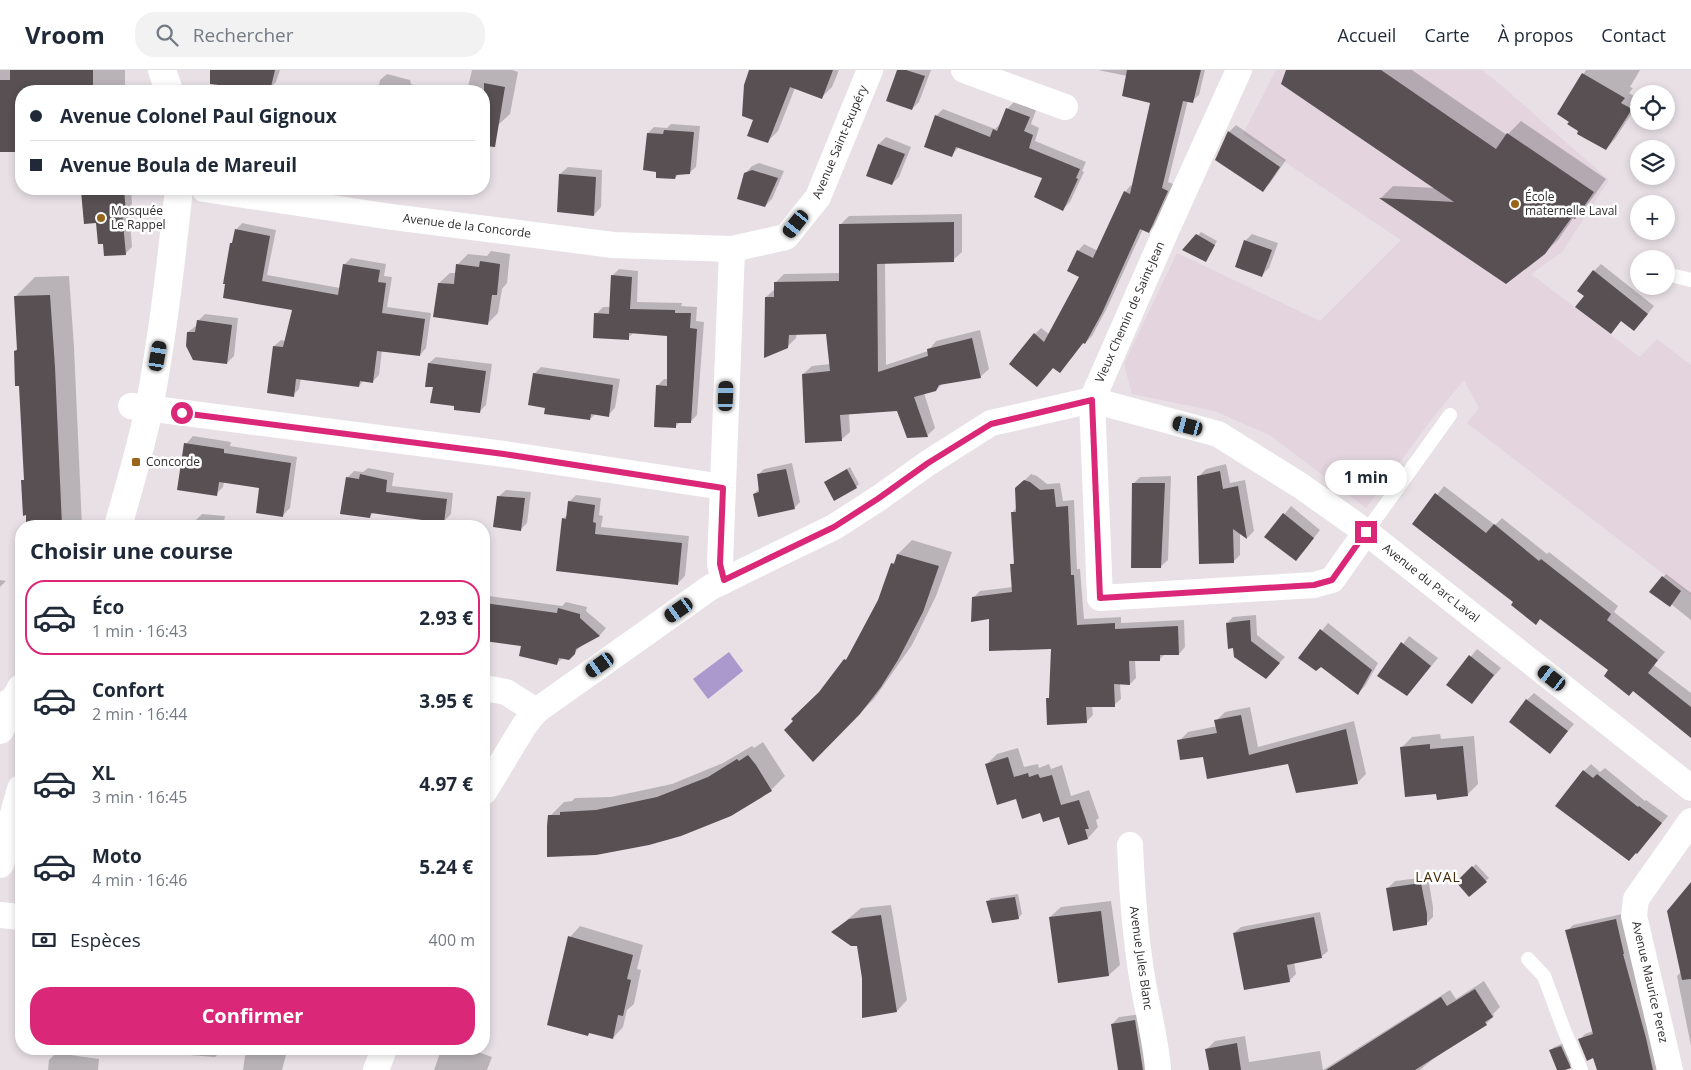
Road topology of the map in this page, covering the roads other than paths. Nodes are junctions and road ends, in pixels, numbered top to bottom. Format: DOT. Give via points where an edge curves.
graph roads {
  1 [pos="150,70"];
  2 [pos="162,70"];
  3 [pos="870,70"];
  4 [pos="964,70"];
  5 [pos="1239,70"];
  6 [pos="154,85"];
  7 [pos="167,85"];
  8 [pos="1065,107"];
  9 [pos="162,195"];
  10 [pos="178,195"];
  11 [pos="246,195"];
  12 [pos="732,249"];
  13 [pos="163,255"];
  14 [pos="1675,276"];
  15 [pos="1691,280"];
  16 [pos="1092,400"];
  17 [pos="140,407"];
  18 [pos="1450,415"];
  19 [pos="723,488"];
  20 [pos="103,520"];
  21 [pos="120,520"];
  22 [pos="1366,532"];
  23 [pos="724,580"];
  24 [pos="490,689"];
  25 [pos="12,698"];
  26 [pos="536,711"];
  27 [pos="0,730"];
  28 [pos="490,782"];
  29 [pos="1691,788"];
  30 [pos="15,810"];
  31 [pos="1691,821"];
  32 [pos="1130,845"];
  33 [pos="0,864"];
  34 [pos="0,915"];
  35 [pos="15,916"];
  36 [pos="1528,959"];
  37 [pos="382,1055"];
  38 [pos="376,1070"];
  39 [pos="1158,1070"];
  40 [pos="1581,1070"];
  41 [pos="1670,1070"];
  1 -- 6 [label="street"];
  2 -- 7 [label="street"];
  3 -- 12 [label="street, Avenue Saint-Exupéry" via="818,197 786,237"];
  4 -- 8 [label="street"];
  5 -- 16 [label="street, Vieux Chemin de Saint-Jean"];
  9 -- 13 [label="street"];
  10 -- 13 [label="street"];
  11 -- 12 [label="street, Avenue de la Concorde" via="613,245"];
  12 -- 19 [label="street"];
  13 -- 17 [label="street" via="148,302"];
  14 -- 15 [label="lane"];
  16 -- 22 [label="street, Avenue du Parc Laval" via="1218,434"];
  16 -- 22 [label="street" via="1100,598 1314,585 1332,580"];
  16 -- 23 [label="street" via="991,424 834,527"];
  17 -- 19 [label="street" via="504,454"];
  17 -- 20 [label="street" via="121,455"];
  17 -- 21 [label="street" via="136,462"];
  18 -- 22 [label="lane"];
  19 -- 23 [label="street" via="720,564"];
  22 -- 29 [label="street, Avenue du Parc Laval"];
  23 -- 26 [label="street"];
  24 -- 26 [label="street" via="506,692"];
  25 -- 27 [label="street"];
  26 -- 28 [label="street"];
  30 -- 33 [label="street"];
  31 -- 41 [label="street, Avenue Maurice Perez" via="1636,899 1634,916"];
  32 -- 39 [label="street, Avenue Jules Blanc" via="1132,906"];
  34 -- 35 [label="street"];
  36 -- 40 [label="lane" via="1544,976"];
  37 -- 38 [label="street"];
}
